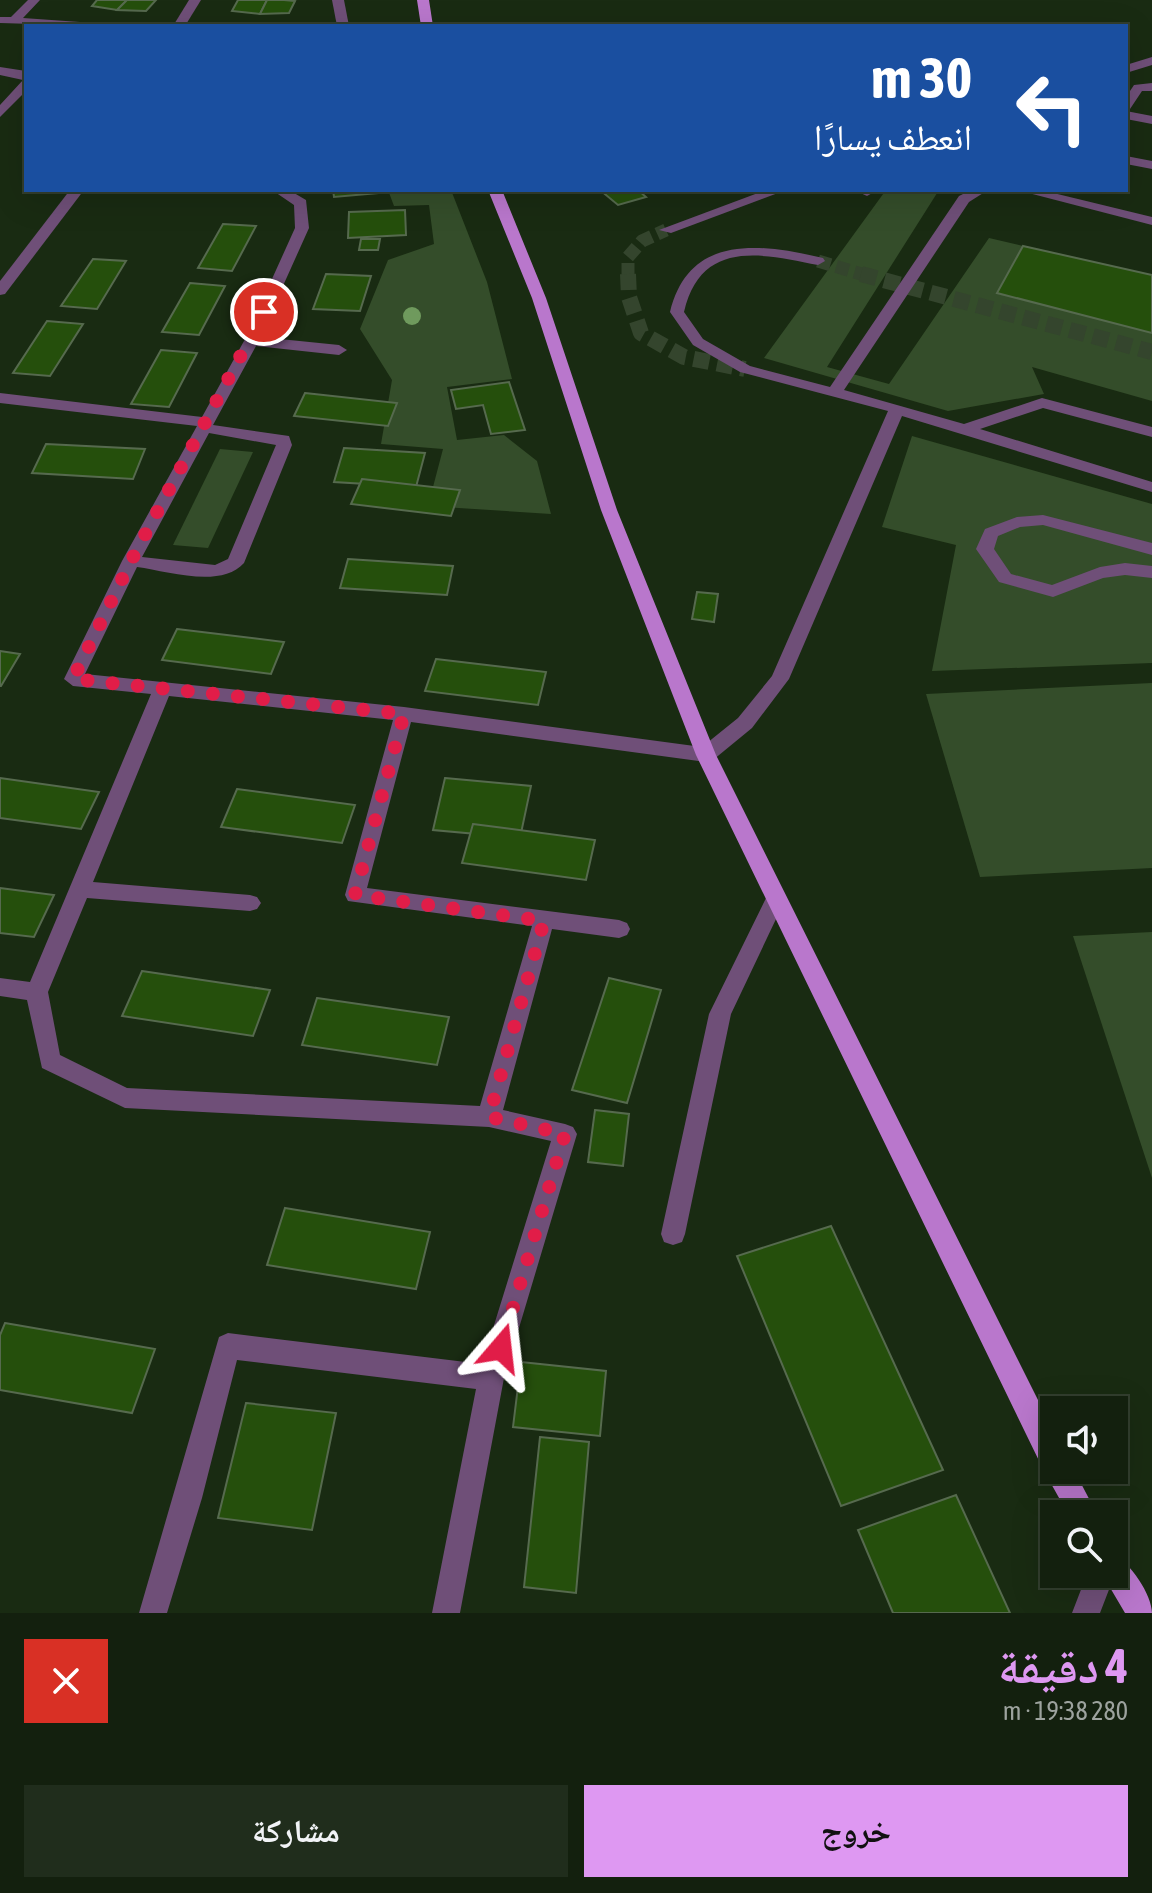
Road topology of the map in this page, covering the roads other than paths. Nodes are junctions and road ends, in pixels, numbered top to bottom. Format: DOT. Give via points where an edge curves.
graph roads {
  1 [pos="34,0"];
  2 [pos="195,0"];
  3 [pos="338,0"];
  4 [pos="423,0"];
  5 [pos="0,20"];
  6 [pos="15,20"];
  7 [pos="55,24"];
  8 [pos="180,24"];
  9 [pos="343,24"];
  10 [pos="427,24"];
  11 [pos="1152,61"];
  12 [pos="1128,68"];
  13 [pos="0,71"];
  14 [pos="24,75"];
  15 [pos="24,77"];
  16 [pos="1152,87"];
  17 [pos="1128,103"];
  18 [pos="0,113"];
  19 [pos="1128,115"];
  20 [pos="1152,120"];
  21 [pos="1128,160"];
  22 [pos="1152,165"];
  23 [pos="75,192"];
  24 [pos="282,192"];
  25 [pos="496,192"];
  26 [pos="773,192"];
  27 [pos="977,192"];
  28 [pos="1044,192"];
  29 [pos="1073,195"];
  30 [pos="1152,221"];
  31 [pos="666,230"];
  32 [pos="818,261"];
  33 [pos="0,291"];
  34 [pos="251,341"];
  35 [pos="339,350"];
  36 [pos="834,393"];
  37 [pos="0,398"];
  38 [pos="897,409"];
  39 [pos="206,425"];
  40 [pos="966,429"];
  41 [pos="1152,432"];
  42 [pos="1152,487"];
  43 [pos="1152,549"];
  44 [pos="131,561"];
  45 [pos="1152,572"];
  46 [pos="163,689"];
  47 [pos="404,714"];
  48 [pos="706,755"];
  49 [pos="82,889"];
  50 [pos="776,898"];
  51 [pos="250,903"];
  52 [pos="544,921"];
  53 [pos="619,929"];
  54 [pos="0,987"];
  55 [pos="37,992"];
  56 [pos="489,1117"];
  57 [pos="673,1234"];
  58 [pos="491,1378"];
  59 [pos="1040,1433"];
  60 [pos="1096,1588"];
  61 [pos="1126,1588"];
  62 [pos="153,1613"];
  63 [pos="446,1613"];
  64 [pos="1086,1613"];
  65 [pos="1141,1613"];
  1 -- 6 [label="street"];
  2 -- 8 [label="street"];
  3 -- 9 [label="street"];
  4 -- 10 [label="main road"];
  5 -- 6 [label="street"];
  6 -- 7 [label="street"];
  11 -- 12 [label="street"];
  13 -- 14 [label="street"];
  15 -- 18 [label="street"];
  16 -- 17 [label="street" via="1138,88"];
  19 -- 20 [label="street"];
  21 -- 22 [label="street"];
  23 -- 33 [label="street"];
  24 -- 34 [label="street" via="301,203 302,228"];
  25 -- 48 [label="main road" via="539,298 609,510"];
  26 -- 31 [label="street"];
  27 -- 36 [label="street" via="964,199"];
  28 -- 29 [label="street"];
  29 -- 30 [label="street"];
  32 -- 36 [label="street" via="746,251 717,258 695,269 677,312 698,342 745,369"];
  34 -- 35 [label="street"];
  34 -- 39 [label="street"];
  36 -- 38 [label="street"];
  37 -- 39 [label="street"];
  38 -- 40 [label="street"];
  38 -- 48 [label="street" via="780,679 745,723"];
  39 -- 44 [label="street"];
  39 -- 44 [label="street" via="283,439 235,563 217,571"];
  40 -- 41 [label="street" via="1042,403"];
  40 -- 42 [label="street"];
  43 -- 45 [label="street" via="1043,520 1017,522 991,533 985,549 1005,578 1053,591 1100,573"];
  44 -- 46 [label="street" via="73,679"];
  46 -- 47 [label="street"];
  46 -- 49 [label="street"];
  47 -- 48 [label="street"];
  47 -- 52 [label="street" via="355,895"];
  48 -- 50 [label="main road"];
  49 -- 51 [label="street"];
  49 -- 55 [label="street"];
  50 -- 57 [label="street" via="720,1014"];
  50 -- 59 [label="main road"];
  52 -- 53 [label="street"];
  52 -- 56 [label="street"];
  54 -- 55 [label="street"];
  55 -- 56 [label="street" via="50,1061 125,1098"];
  56 -- 58 [label="street" via="565,1134"];
  58 -- 62 [label="street" via="228,1346"];
  58 -- 63 [label="street"];
  60 -- 64 [label="street"];
  61 -- 65 [label="main road"];
}
